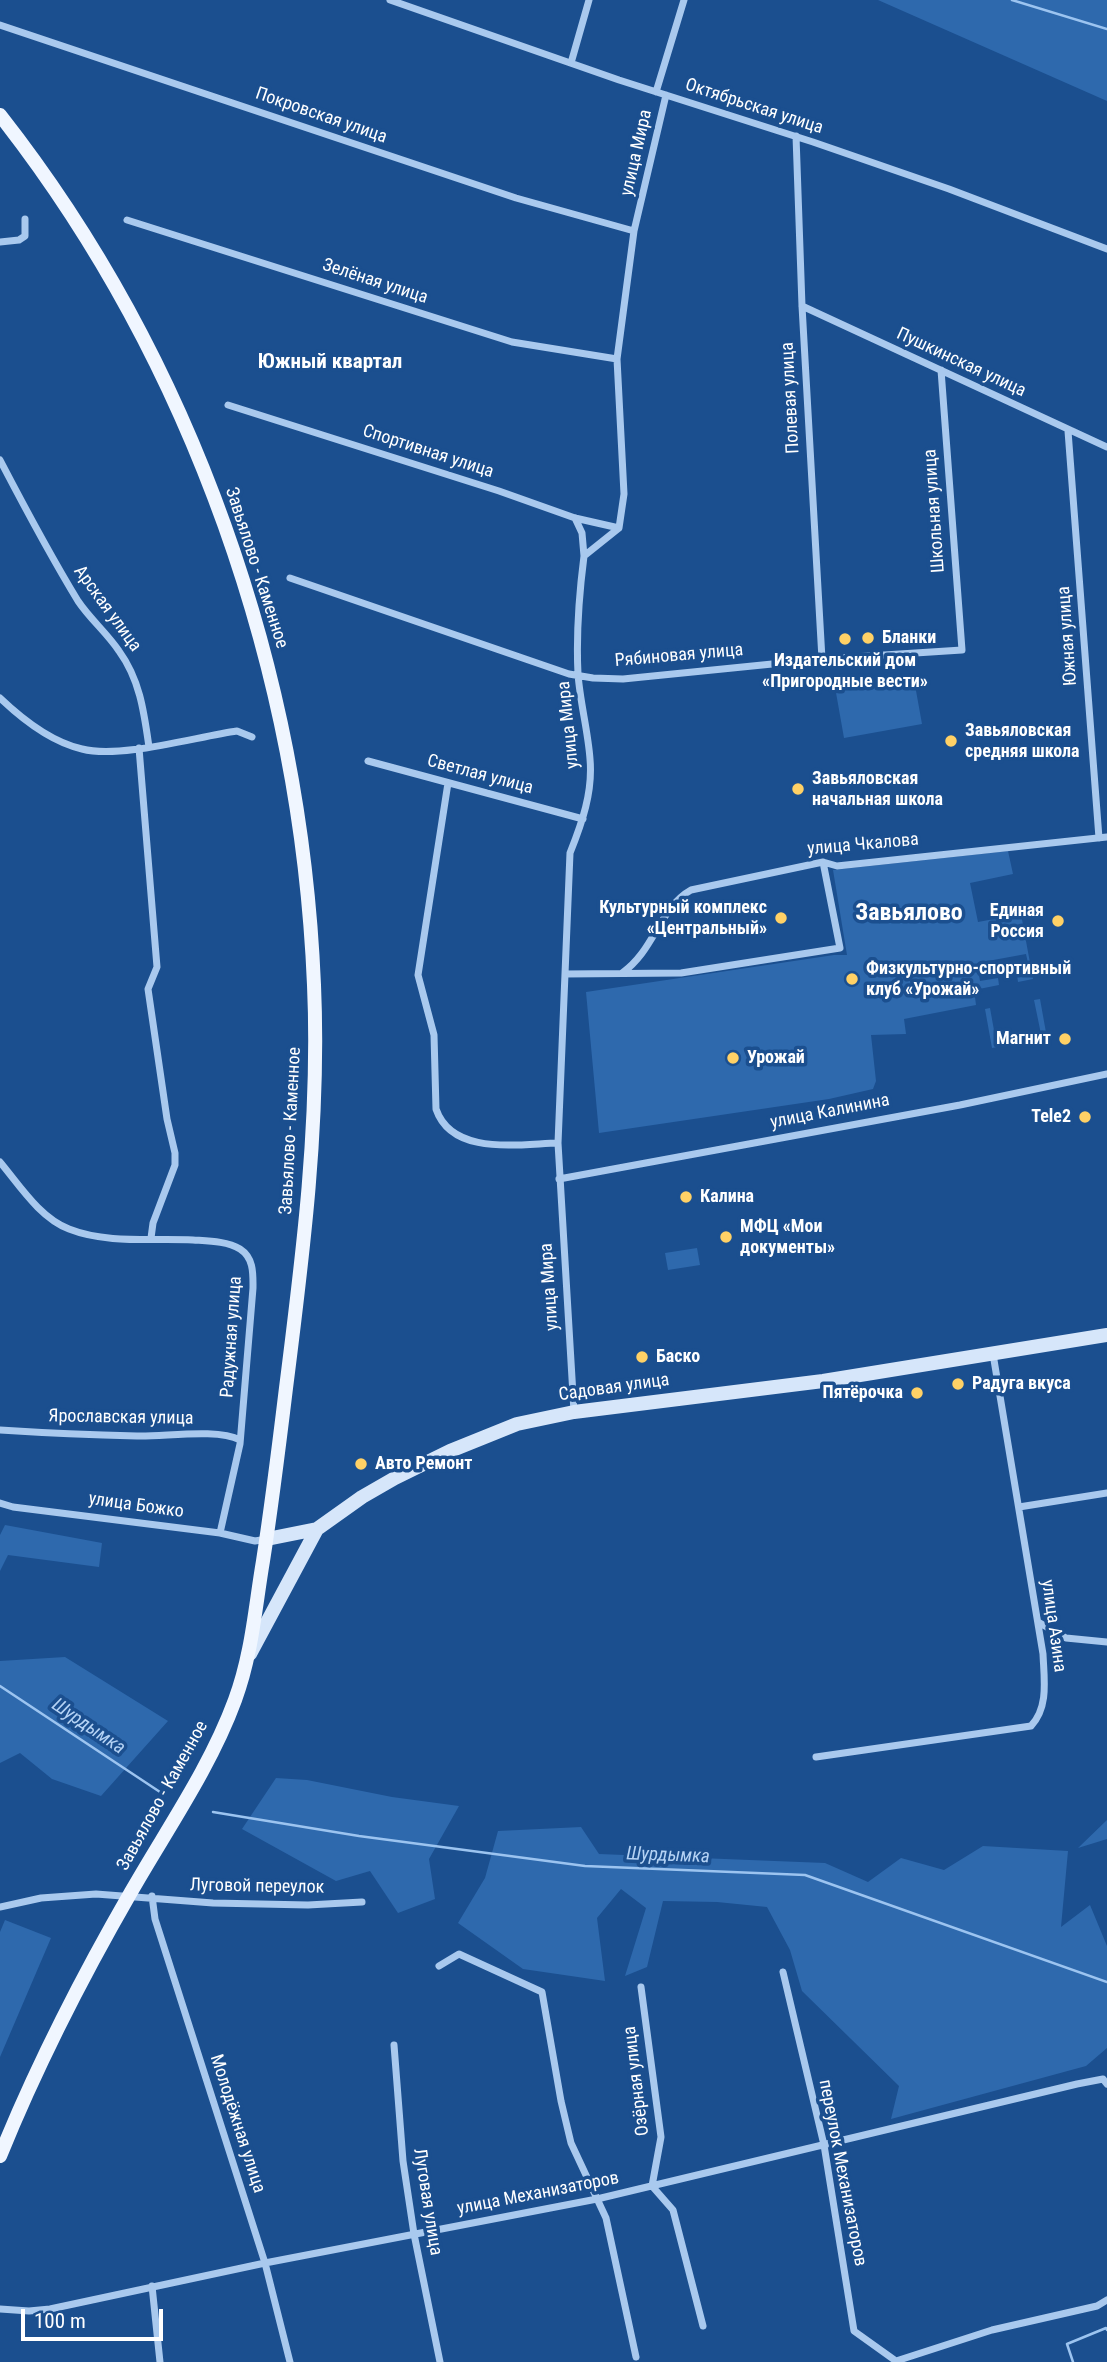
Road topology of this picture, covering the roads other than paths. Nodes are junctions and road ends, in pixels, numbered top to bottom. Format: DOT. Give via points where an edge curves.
graph roads {
  1 [pos="390,0"];
  2 [pos="589,0"];
  3 [pos="684,0"];
  4 [pos="0,25"];
  5 [pos="571,63"];
  6 [pos="656,92"];
  7 [pos="666,95"];
  8 [pos="0,115"];
  9 [pos="796,136"];
  10 [pos="25,219"];
  11 [pos="127,220"];
  12 [pos="634,231"];
  13 [pos="0,242"];
  14 [pos="1107,249"];
  15 [pos="802,306"];
  16 [pos="617,359"];
  17 [pos="941,370"];
  18 [pos="228,405"];
  19 [pos="1069,431"];
  20 [pos="1107,447"];
  21 [pos="0,460"];
  22 [pos="575,519"];
  23 [pos="619,528"];
  24 [pos="584,556"];
  25 [pos="290,578"];
  26 [pos="962,650"];
  27 [pos="822,659"];
  28 [pos="578,675"];
  29 [pos="0,698"];
  30 [pos="251,737"];
  31 [pos="149,747"];
  32 [pos="138,748"];
  33 [pos="368,761"];
  34 [pos="449,783"];
  35 [pos="583,819"];
  36 [pos="1103,837"];
  37 [pos="823,862"];
  38 [pos="622,973"];
  39 [pos="565,974"];
  40 [pos="1107,1074"];
  41 [pos="558,1143"];
  42 [pos="0,1163"];
  43 [pos="559,1179"];
  44 [pos="151,1238"];
  45 [pos="1107,1335"];
  46 [pos="993,1354"];
  47 [pos="574,1412"];
  48 [pos="0,1430"];
  49 [pos="240,1440"];
  50 [pos="1107,1493"];
  51 [pos="0,1503"];
  52 [pos="1019,1507"];
  53 [pos="317,1530"];
  54 [pos="220,1533"];
  55 [pos="267,1539"];
  56 [pos="1038,1622"];
  57 [pos="1107,1642"];
  58 [pos="249,1655"];
  59 [pos="816,1757"];
  60 [pos="129,1895"];
  61 [pos="152,1896"];
  62 [pos="362,1902"];
  63 [pos="0,1907"];
  64 [pos="439,1966"];
  65 [pos="783,1972"];
  66 [pos="641,1987"];
  67 [pos="394,2045"];
  68 [pos="1107,2084"];
  69 [pos="824,2145"];
  70 [pos="0,2156"];
  71 [pos="652,2186"];
  72 [pos="597,2199"];
  73 [pos="414,2234"];
  74 [pos="265,2263"];
  75 [pos="152,2286"];
  76 [pos="1107,2300"];
  77 [pos="0,2309"];
  78 [pos="703,2326"];
  79 [pos="636,2357"];
  80 [pos="896,2361"];
  81 [pos="160,2362"];
  82 [pos="290,2362"];
  83 [pos="440,2362"];
  1 -- 5 [label="street, Октябрьская улица"];
  2 -- 5 [label="street"];
  3 -- 6 [label="street"];
  4 -- 12 [label="street, Покровская улица" via="516,198"];
  5 -- 6 [label="street, Октябрьская улица"];
  6 -- 7 [label="street, Октябрьская улица"];
  7 -- 9 [label="street, Октябрьская улица"];
  7 -- 12 [label="street, улица Мира"];
  8 -- 55 [label="main road, Завьялово - Каменное" via="107,274 189,435 234,551 284,740 310,925 315,1094 304,1246"];
  9 -- 14 [label="street, Октябрьская улица"];
  9 -- 15 [label="street, Полевая улица"];
  10 -- 13 [label="street" via="26,236"];
  11 -- 16 [label="street, Зелёная улица" via="512,342"];
  12 -- 16 [label="street, улица Мира"];
  15 -- 17 [label="street, Пушкинская улица"];
  15 -- 27 [label="street, Полевая улица"];
  16 -- 23 [label="street, улица Мира" via="624,494"];
  17 -- 19 [label="street, Пушкинская улица"];
  17 -- 26 [label="street, Школьная улица"];
  18 -- 22 [label="street, Спортивная улица"];
  19 -- 20 [label="street, Пушкинская улица"];
  19 -- 36 [label="street, Южная улица"];
  21 -- 31 [label="street, Арская улица" via="84,610 133,673"];
  22 -- 23 [label="street, Спортивная улица"];
  22 -- 24 [label="street, улица Мира"];
  23 -- 24 [label="street"];
  24 -- 28 [label="street, улица Мира" via="578,603"];
  25 -- 28 [label="street, Рябиновая улица"];
  26 -- 27 [label="street, Рябиновая улица"];
  27 -- 28 [label="street, Рябиновая улица" via="623,679"];
  28 -- 35 [label="street, улица Мира" via="591,760"];
  29 -- 32 [label="street" via="66,744 98,752"];
  30 -- 31 [label="street" via="237,731"];
  31 -- 32 [label="street"];
  32 -- 44 [label="street" via="157,967 148,989 176,1165"];
  33 -- 34 [label="street, Светлая улица"];
  34 -- 35 [label="street, Светлая улица"];
  34 -- 41 [label="street" via="418,975 434,1035 436,1108 447,1129 464,1139"];
  35 -- 39 [label="street, улица Мира" via="570,853"];
  36 -- 37 [label="street, улица Чкалова" via="837,866"];
  37 -- 38 [label="street, улица Чкалова" via="691,890 673,903 647,949"];
  37 -- 38 [label="street" via="839,948 681,973"];
  38 -- 39 [label="street"];
  39 -- 41 [label="street, улица Мира"];
  40 -- 43 [label="street, улица Калинина"];
  41 -- 43 [label="street, улица Мира"];
  42 -- 44 [label="street, Радужная улица" via="54,1222 91,1236"];
  43 -- 47 [label="street, улица Мира"];
  44 -- 49 [label="street, Радужная улица" via="228,1244 250,1259 253,1288"];
  45 -- 46 [label="street, Садовая улица"];
  46 -- 47 [label="street, Садовая улица"];
  46 -- 52 [label="street, улица Азина"];
  47 -- 53 [label="street, Садовая улица" via="517,1424 450,1451 362,1497"];
  48 -- 49 [label="street, Ярославская улица" via="214,1434"];
  49 -- 54 [label="street, Радужная улица"];
  50 -- 52 [label="street"];
  51 -- 54 [label="street, улица Божко"];
  52 -- 56 [label="street, улица Азина"];
  53 -- 55 [label="street"];
  53 -- 58 [label="street"];
  54 -- 55 [label="street, улица Божко" via="255,1541"];
  55 -- 58 [label="main road, Завьялово - Каменное"];
  56 -- 57 [label="street" via="1066,1638"];
  56 -- 59 [label="street, улица Азина" via="1044,1696 1039,1717 1031,1726"];
  58 -- 60 [label="main road, Завьялово - Каменное" via="224,1726 193,1788"];
  60 -- 61 [label="street, Луговой переулок"];
  60 -- 63 [label="street, Луговой переулок" via="41,1898"];
  60 -- 70 [label="main road, Завьялово - Каменное" via="85,1973"];
  61 -- 62 [label="street, Луговой переулок" via="174,1902"];
  61 -- 74 [label="street, Молодёжная улица" via="155,1919"];
  64 -- 72 [label="street" via="459,1954 541,1992 571,2143"];
  65 -- 69 [label="street, переулок Механизаторов"];
  66 -- 71 [label="street, Озёрная улица" via="661,2137"];
  67 -- 73 [label="street, Луговая улица"];
  68 -- 69 [label="street, улица Механизаторов" via="1103,2079 1077,2084"];
  69 -- 71 [label="street, улица Механизаторов"];
  69 -- 80 [label="street, переулок Механизаторов" via="854,2331"];
  71 -- 72 [label="street, улица Механизаторов"];
  71 -- 78 [label="street" via="673,2210"];
  72 -- 73 [label="street, улица Механизаторов"];
  72 -- 79 [label="street" via="606,2218"];
  73 -- 74 [label="street, улица Механизаторов"];
  73 -- 83 [label="street, Луговая улица"];
  74 -- 75 [label="street, улица Механизаторов"];
  74 -- 82 [label="street, Молодёжная улица"];
  75 -- 77 [label="street, улица Механизаторов" via="50,2309"];
  75 -- 81 [label="street"];
  76 -- 80 [label="street"];
}
